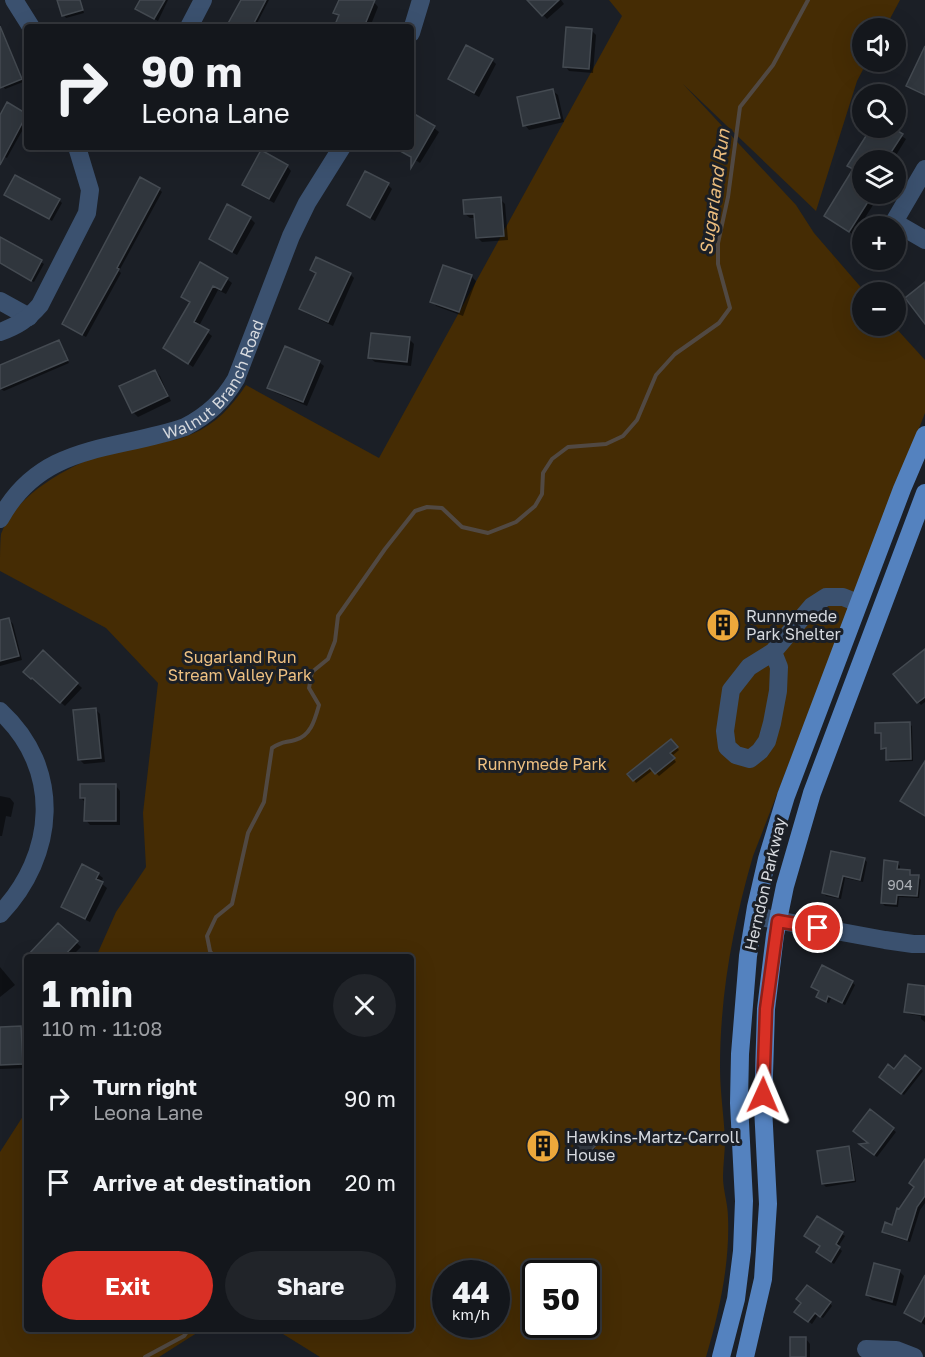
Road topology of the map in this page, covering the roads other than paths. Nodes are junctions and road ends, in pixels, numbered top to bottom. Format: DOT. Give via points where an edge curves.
graph roads {
  1 [pos="14,0"];
  2 [pos="203,0"];
  3 [pos="421,0"];
  4 [pos="29,24"];
  5 [pos="191,24"];
  6 [pos="414,24"];
  7 [pos="78,150"];
  8 [pos="340,150"];
  9 [pos="925,169"];
  10 [pos="925,240"];
  11 [pos="0,301"];
  12 [pos="29,317"];
  13 [pos="0,332"];
  14 [pos="925,435"];
  15 [pos="925,493"];
  16 [pos="0,519"];
  17 [pos="858,603"];
  18 [pos="773,652"];
  19 [pos="0,711"];
  20 [pos="0,914"];
  21 [pos="755,916"];
  22 [pos="778,921"];
  23 [pos="925,944"];
  24 [pos="866,1349"];
  25 [pos="721,1357"];
  26 [pos="745,1357"];
  27 [pos="914,1357"];
  1 -- 4 [label="street"];
  2 -- 5 [label="street"];
  3 -- 6 [label="street"];
  7 -- 12 [label="street" via="90,190 87,213 40,305"];
  8 -- 16 [label="street, Walnut Branch Road" via="300,218 236,379 216,408 178,430 61,460 24,486"];
  9 -- 10 [label="street" via="894,222"];
  11 -- 12 [label="street"];
  12 -- 13 [label="street"];
  14 -- 17 [label="main road, Herndon Parkway"];
  15 -- 22 [label="main road, Herndon Parkway" via="812,793 790,864"];
  17 -- 18 [label="street" via="843,597 826,597 812,606"];
  17 -- 21 [label="main road, Herndon Parkway" via="786,796"];
  18 -- 18 [label="street" via="749,667 731,690 725,731 727,747 736,755 750,759 767,741 778,691 779,667"];
  19 -- 20 [label="street" via="32,753 40,775 45,818 36,861 15,898"];
  21 -- 22 [label="street"];
  21 -- 25 [label="main road, Herndon Parkway" via="740,1054 742,1251 736,1299"];
  22 -- 23 [label="street"];
  22 -- 26 [label="main road, Herndon Parkway" via="766,1009 764,1059 764,1279"];
  24 -- 27 [label="street" via="896,1350"];
}
